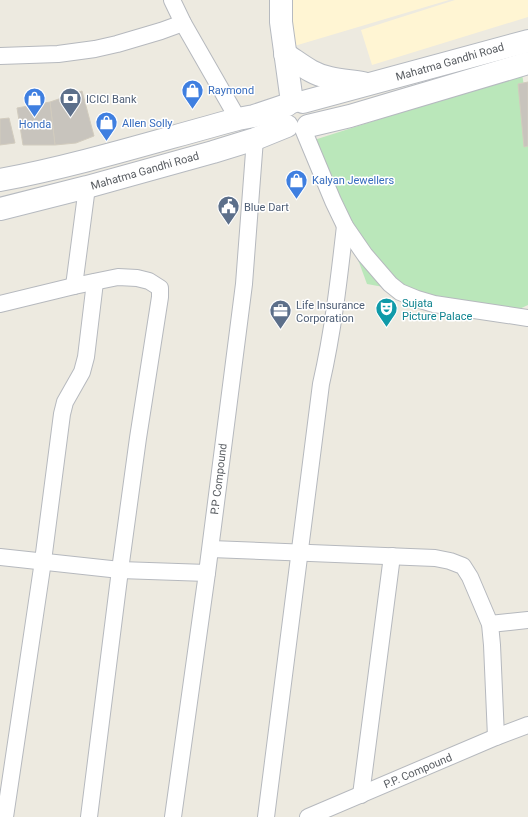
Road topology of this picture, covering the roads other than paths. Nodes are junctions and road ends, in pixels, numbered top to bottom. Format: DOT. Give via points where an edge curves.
graph roads {
  1 [pos="172,0"];
  2 [pos="281,0"];
  3 [pos="183,23"];
  4 [pos="528,41"];
  5 [pos="285,54"];
  6 [pos="0,56"];
  7 [pos="528,63"];
  8 [pos="372,84"];
  9 [pos="297,115"];
  10 [pos="238,119"];
  11 [pos="255,139"];
  12 [pos="0,180"];
  13 [pos="87,187"];
  14 [pos="0,208"];
  15 [pos="345,226"];
  16 [pos="94,282"];
  17 [pos="74,286"];
  18 [pos="0,304"];
  19 [pos="528,318"];
  20 [pos="210,549"];
  21 [pos="299,552"];
  22 [pos="0,556"];
  23 [pos="392,556"];
  24 [pos="43,561"];
  25 [pos="120,570"];
  26 [pos="207,573"];
  27 [pos="528,620"];
  28 [pos="490,624"];
  29 [pos="528,725"];
  30 [pos="496,737"];
  31 [pos="361,795"];
  32 [pos="5,817"];
  33 [pos="90,817"];
  34 [pos="173,817"];
  35 [pos="266,817"];
  36 [pos="308,817"];
  1 -- 3 [label="street"];
  2 -- 5 [label="main road" via="280,22"];
  3 -- 6 [label="street" via="95,49 58,54"];
  3 -- 10 [label="street"];
  4 -- 8 [label="main road, Mahatma Gandhi Road"];
  5 -- 8 [label="main road" via="319,75"];
  5 -- 9 [label="main road"];
  7 -- 9 [label="main road, Mahatma Gandhi Road" via="337,120"];
  8 -- 9 [label="main road, Mahatma Gandhi Road"];
  9 -- 10 [label="main road, Mahatma Gandhi Road"];
  9 -- 11 [label="main road, Mahatma Gandhi Road"];
  9 -- 15 [label="street"];
  10 -- 12 [label="main road, Mahatma Gandhi Road" via="84,161"];
  11 -- 13 [label="main road, Mahatma Gandhi Road"];
  11 -- 20 [label="street, P.P Compound" via="244,284"];
  13 -- 14 [label="main road, Mahatma Gandhi Road"];
  13 -- 17 [label="street"];
  15 -- 19 [label="street" via="378,271 400,292 434,304"];
  15 -- 21 [label="street"];
  16 -- 17 [label="street"];
  16 -- 24 [label="street" via="82,372 64,402"];
  16 -- 25 [label="street" via="118,277 137,278 149,281 160,288"];
  17 -- 18 [label="street"];
  20 -- 21 [label="street"];
  20 -- 26 [label="street, P.P Compound"];
  21 -- 23 [label="street"];
  21 -- 35 [label="street"];
  22 -- 24 [label="street"];
  23 -- 28 [label="street" via="435,558 463,566"];
  23 -- 31 [label="street"];
  24 -- 25 [label="street"];
  24 -- 32 [label="street"];
  25 -- 26 [label="street"];
  25 -- 33 [label="street"];
  26 -- 34 [label="street, P.P Compound"];
  27 -- 28 [label="street"];
  28 -- 30 [label="street"];
  29 -- 30 [label="street, P.P. Compound"];
  30 -- 31 [label="street, P.P. Compound"];
  31 -- 36 [label="street, P.P. Compound"];
}
